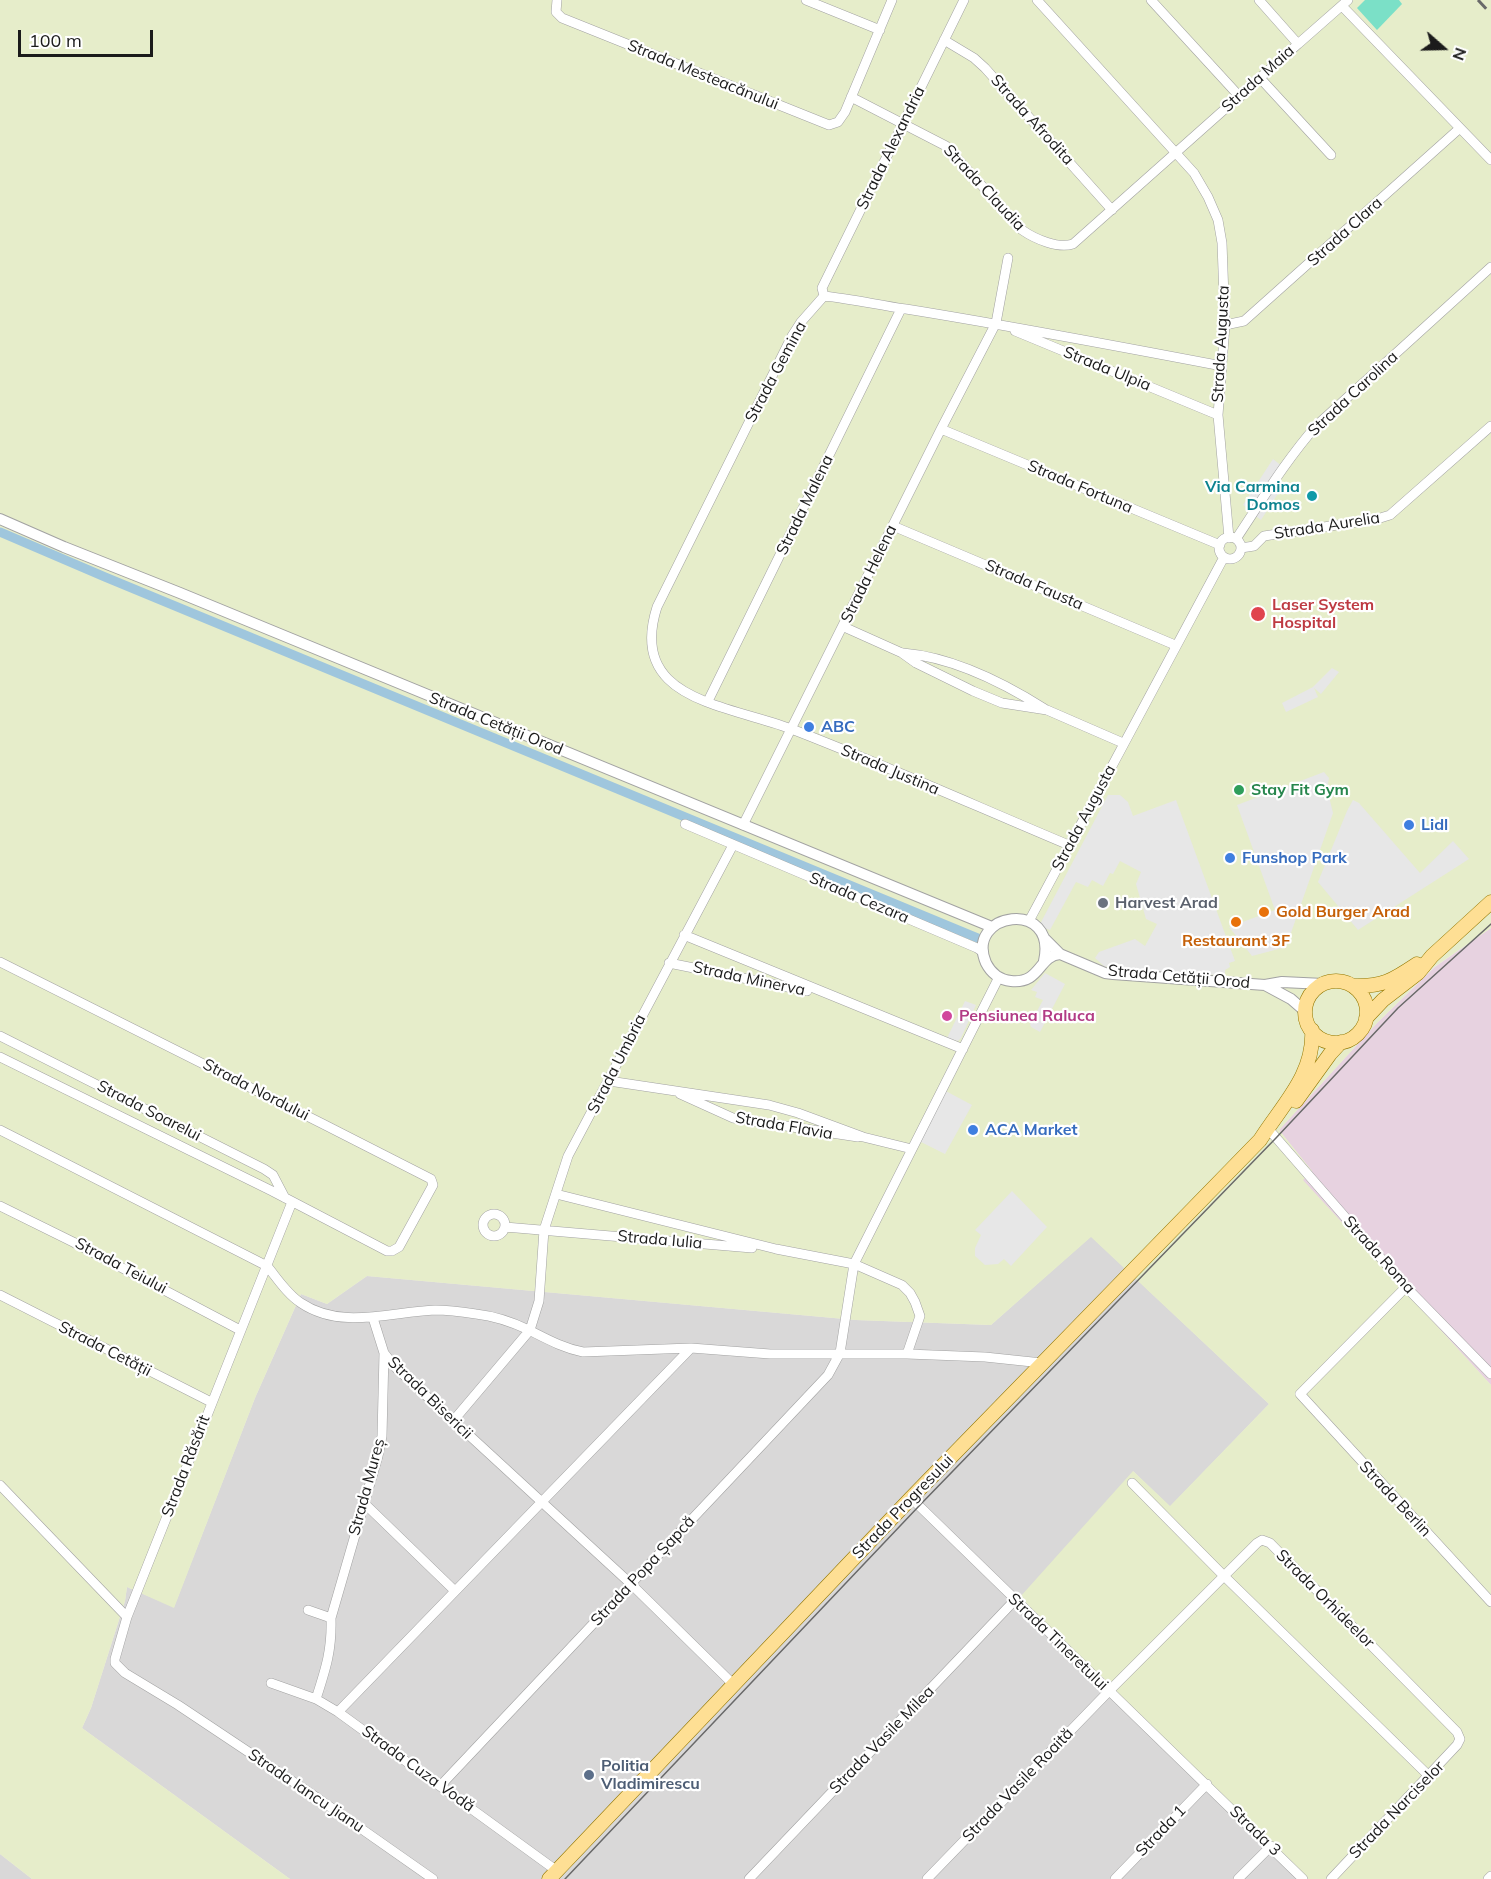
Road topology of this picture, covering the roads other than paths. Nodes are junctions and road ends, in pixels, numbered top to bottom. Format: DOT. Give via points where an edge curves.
graph roads {
  1 [pos="557,0"];
  2 [pos="806,0"];
  3 [pos="892,0"];
  4 [pos="964,0"];
  5 [pos="1037,0"];
  6 [pos="1151,0"];
  7 [pos="1259,0"];
  8 [pos="1345,3"];
  9 [pos="880,30"];
  10 [pos="944,40"];
  11 [pos="1298,44"];
  12 [pos="1260,78"];
  13 [pos="851,97"];
  14 [pos="1240,97"];
  15 [pos="904,124"];
  16 [pos="1460,128"];
  17 [pos="1176,153"];
  18 [pos="1331,155"];
  19 [pos="1491,160"];
  20 [pos="1112,210"];
  21 [pos="1008,258"];
  22 [pos="1491,267"];
  23 [pos="824,296"];
  24 [pos="902,309"];
  25 [pos="996,323"];
  26 [pos="1225,325"];
  27 [pos="1222,366"];
  28 [pos="1218,415"];
  29 [pos="1491,426"];
  30 [pos="941,429"];
  31 [pos="0,519"];
  32 [pos="893,526"];
  33 [pos="1235,542"];
  34 [pos="1220,545"];
  35 [pos="1224,557"];
  36 [pos="843,627"];
  37 [pos="1175,645"];
  38 [pos="902,652"];
  39 [pos="708,701"];
  40 [pos="1047,710"];
  41 [pos="792,729"];
  42 [pos="1124,743"];
  43 [pos="685,824"];
  44 [pos="744,825"];
  45 [pos="733,845"];
  46 [pos="1071,846"];
  47 [pos="1491,902"];
  48 [pos="1029,921"];
  49 [pos="992,927"];
  50 [pos="684,935"];
  51 [pos="1045,939"];
  52 [pos="983,952"];
  53 [pos="1060,954"];
  54 [pos="1432,956"];
  55 [pos="1044,961"];
  56 [pos="0,962"];
  57 [pos="669,963"];
  58 [pos="999,977"];
  59 [pos="1324,984"];
  60 [pos="1265,985"];
  61 [pos="1353,986"];
  62 [pos="830,996"];
  63 [pos="1306,1012"];
  64 [pos="1366,1017"];
  65 [pos="1312,1030"];
  66 [pos="0,1036"];
  67 [pos="1341,1042"];
  68 [pos="22,1047"];
  69 [pos="963,1049"];
  70 [pos="0,1057"];
  71 [pos="14,1064"];
  72 [pos="609,1081"];
  73 [pos="675,1091"];
  74 [pos="0,1130"];
  75 [pos="1266,1136"];
  76 [pos="863,1137"];
  77 [pos="912,1149"];
  78 [pos="556,1194"];
  79 [pos="288,1200"];
  80 [pos="0,1206"];
  81 [pos="505,1227"];
  82 [pos="544,1230"];
  83 [pos="776,1249"];
  84 [pos="387,1251"];
  85 [pos="854,1264"];
  86 [pos="267,1266"];
  87 [pos="1406,1287"];
  88 [pos="0,1295"];
  89 [pos="373,1318"];
  90 [pos="240,1330"];
  91 [pos="530,1330"];
  92 [pos="691,1348"];
  93 [pos="384,1353"];
  94 [pos="840,1353"];
  95 [pos="907,1354"];
  96 [pos="1042,1363"];
  97 [pos="1491,1374"];
  98 [pos="211,1402"];
  99 [pos="453,1421"];
  100 [pos="1132,1483"];
  101 [pos="0,1485"];
  102 [pos="911,1498"];
  103 [pos="542,1502"];
  104 [pos="365,1504"];
  105 [pos="1224,1576"];
  106 [pos="631,1584"];
  107 [pos="455,1591"];
  108 [pos="1015,1600"];
  109 [pos="1491,1602"];
  110 [pos="308,1610"];
  111 [pos="127,1617"];
  112 [pos="331,1618"];
  113 [pos="271,1683"];
  114 [pos="735,1685"];
  115 [pos="1109,1691"];
  116 [pos="316,1699"];
  117 [pos="178,1705"];
  118 [pos="338,1712"];
  119 [pos="1460,1739"];
  120 [pos="1429,1776"];
  121 [pos="1207,1784"];
  122 [pos="441,1785"];
  123 [pos="1271,1846"];
  124 [pos="553,1875"];
  125 [pos="433,1879"];
  126 [pos="749,1879"];
  127 [pos="927,1879"];
  128 [pos="1115,1879"];
  129 [pos="1238,1879"];
  130 [pos="1304,1879"];
  131 [pos="1331,1879"];
  1 -- 13 [label="street, Strada Mesteacănului" via="556,12 562,18 824,123 838,122"];
  2 -- 9 [label="street"];
  3 -- 9 [label="street"];
  4 -- 10 [label="street, Strada Alexandria"];
  5 -- 17 [label="street, Strada Augusta"];
  6 -- 14 [label="street"];
  7 -- 11 [label="street, Strada Maia"];
  8 -- 11 [label="street"];
  8 -- 16 [label="street"];
  9 -- 13 [label="street"];
  10 -- 15 [label="street, Strada Alexandria"];
  10 -- 20 [label="street, Strada Afrodita" via="986,68"];
  11 -- 12 [label="street, Strada Maia"];
  12 -- 14 [label="street, Strada Maia"];
  12 -- 18 [label="street"];
  13 -- 15 [label="street"];
  14 -- 17 [label="street, Strada Maia"];
  15 -- 20 [label="street, Strada Claudia" via="951,150 1022,230 1034,237 1061,246 1073,244"];
  15 -- 23 [label="street, Strada Alexandria" via="822,288"];
  16 -- 19 [label="street"];
  16 -- 26 [label="street, Strada Clara" via="1244,321"];
  17 -- 20 [label="street, Strada Claudia"];
  17 -- 26 [label="street, Strada Augusta" via="1194,173 1218,220"];
  21 -- 25 [label="street, Strada Helena"];
  22 -- 33 [label="street, Strada Carolina" via="1317,425 1283,467"];
  23 -- 24 [label="street"];
  23 -- 39 [label="street, Strada Gemina" via="792,336 653,620 653,656 661,671 680,688"];
  24 -- 25 [label="street"];
  24 -- 39 [label="street, Strada Malena"];
  25 -- 27 [label="street"];
  25 -- 28 [label="street, Strada Ulpia"];
  25 -- 30 [label="street, Strada Helena"];
  26 -- 27 [label="street, Strada Augusta"];
  27 -- 28 [label="street, Strada Augusta"];
  28 -- 33 [label="street, Strada Augusta"];
  29 -- 33 [label="street, Strada Aurelia" via="1390,515 1264,536 1254,546"];
  30 -- 32 [label="street, Strada Helena"];
  30 -- 34 [label="street, Strada Fortuna"];
  31 -- 44 [label="street, Strada Cetății Orod"];
  32 -- 36 [label="street, Strada Helena"];
  32 -- 37 [label="street, Strada Fausta"];
  33 -- 34 [label="street" via="1223,540"];
  33 -- 35 [label="street" via="1239,554 1235,558"];
  34 -- 35 [label="street"];
  35 -- 37 [label="street, Strada Augusta"];
  36 -- 38 [label="street"];
  36 -- 41 [label="street, Strada Helena"];
  37 -- 42 [label="street, Strada Augusta"];
  38 -- 40 [label="street" via="920,654 983,676"];
  38 -- 40 [label="street" via="945,678 1002,703"];
  39 -- 41 [label="street, Strada Justina"];
  40 -- 42 [label="street"];
  41 -- 44 [label="street, Strada Helena"];
  41 -- 46 [label="street, Strada Justina"];
  42 -- 46 [label="street, Strada Augusta"];
  43 -- 45 [label="street, Strada Cezara"];
  44 -- 49 [label="street, Strada Cetății Orod"];
  45 -- 50 [label="street"];
  45 -- 52 [label="street, Strada Cezara"];
  46 -- 48 [label="street, Strada Augusta"];
  47 -- 54 [label="main road"];
  48 -- 49 [label="street" via="1010,918"];
  48 -- 51 [label="street, Strada Cetății Orod"];
  49 -- 52 [label="street"];
  50 -- 57 [label="street, Strada Umbria"];
  50 -- 62 [label="street, Strada Minerva"];
  51 -- 53 [label="street, Strada Cetății Orod"];
  51 -- 55 [label="street"];
  52 -- 58 [label="street" via="988,967"];
  53 -- 55 [label="street"];
  53 -- 60 [label="street, Strada Cetății Orod" via="1113,974"];
  54 -- 61 [label="main road" via="1383,984"];
  54 -- 64 [label="main road"];
  55 -- 58 [label="street" via="1030,978 1009,981"];
  56 -- 84 [label="street, Strada Nordului" via="431,1179 433,1185 399,1247"];
  57 -- 62 [label="street, Strada Minerva"];
  57 -- 72 [label="street, Strada Umbria"];
  58 -- 69 [label="street"];
  59 -- 60 [label="street, Strada Cetății Orod"];
  59 -- 61 [label="main road" via="1339,981"];
  59 -- 63 [label="main road" via="1311,995"];
  60 -- 63 [label="street, Strada Cetății Orod" via="1292,999"];
  61 -- 64 [label="main road" via="1365,1000"];
  62 -- 69 [label="street, Strada Minerva"];
  63 -- 65 [label="main road"];
  64 -- 67 [label="main road" via="1358,1034"];
  65 -- 67 [label="main road" via="1322,1039"];
  65 -- 75 [label="main road, Strada Progresului" via="1308,1062"];
  66 -- 68 [label="street, Strada Soarelui"];
  67 -- 75 [label="main road, Strada Progresului"];
  68 -- 71 [label="street"];
  68 -- 79 [label="street, Strada Soarelui" via="264,1169 273,1175"];
  69 -- 77 [label="street"];
  70 -- 71 [label="street, Strada Soarelui"];
  71 -- 79 [label="street, Strada Soarelui"];
  72 -- 73 [label="street, Strada Flavia"];
  72 -- 78 [label="street, Strada Umbria" via="568,1156"];
  73 -- 76 [label="street, Strada Flavia" via="769,1105"];
  73 -- 76 [label="street, Strada Flavia" via="734,1118"];
  74 -- 86 [label="street"];
  75 -- 87 [label="street, Strada Roma"];
  75 -- 96 [label="main road, Strada Progresului"];
  76 -- 77 [label="street, Strada Flavia"];
  77 -- 85 [label="street"];
  78 -- 82 [label="street, Strada Umbria"];
  78 -- 83 [label="street, Strada Iulia"];
  79 -- 84 [label="street, Strada Soarelui"];
  79 -- 86 [label="street, Strada Răsărit"];
  80 -- 90 [label="street, Strada Teiului"];
  81 -- 82 [label="street, Strada Iulia"];
  82 -- 83 [label="street, Strada Iulia"];
  82 -- 91 [label="street, Strada Umbria" via="539,1301"];
  83 -- 85 [label="street, Strada Iulia"];
  85 -- 94 [label="street"];
  85 -- 95 [label="street, Strada Iulia" via="902,1285 910,1293 920,1316"];
  86 -- 89 [label="street" via="302,1304 342,1317"];
  86 -- 90 [label="street, Strada Răsărit"];
  87 -- 97 [label="street, Strada Roma"];
  87 -- 109 [label="street, Strada Berlin" via="1300,1394"];
  88 -- 98 [label="street, Strada Cetății"];
  89 -- 91 [label="street" via="446,1310 495,1317"];
  89 -- 93 [label="street, Strada Bisericii"];
  90 -- 98 [label="street, Strada Răsărit"];
  91 -- 92 [label="street" via="570,1350 583,1352"];
  91 -- 99 [label="street"];
  92 -- 94 [label="street" via="770,1354"];
  92 -- 103 [label="street"];
  93 -- 99 [label="street, Strada Bisericii"];
  93 -- 104 [label="street, Strada Mureș" via="382,1436"];
  94 -- 95 [label="street"];
  94 -- 106 [label="street, Strada Popa Șapcă" via="828,1375"];
  95 -- 96 [label="street"];
  96 -- 102 [label="main road, Strada Progresului"];
  98 -- 111 [label="street, Strada Răsărit"];
  99 -- 103 [label="street, Strada Bisericii"];
  100 -- 105 [label="street"];
  101 -- 111 [label="street"];
  102 -- 108 [label="street, Strada Tineretului"];
  102 -- 114 [label="main road, Strada Progresului"];
  103 -- 106 [label="street, Strada Bisericii"];
  103 -- 107 [label="street"];
  104 -- 107 [label="street"];
  104 -- 112 [label="street, Strada Mureș"];
  105 -- 115 [label="street, Strada Orhideelor"];
  105 -- 119 [label="street, Strada Orhideelor" via="1257,1543 1262,1540 1270,1544"];
  105 -- 120 [label="street"];
  106 -- 114 [label="street, Strada Bisericii"];
  106 -- 122 [label="street, Strada Popa Șapcă"];
  107 -- 118 [label="street"];
  108 -- 115 [label="street, Strada Tineretului"];
  108 -- 126 [label="street, Strada Vasile Milea"];
  110 -- 112 [label="street"];
  111 -- 117 [label="street, Strada Răsărit" via="115,1663"];
  112 -- 116 [label="street, Strada Mureș" via="332,1644"];
  113 -- 116 [label="street, Strada Cuza Vodă"];
  114 -- 124 [label="main road, Strada Progresului"];
  115 -- 121 [label="street, Strada Tineretului"];
  115 -- 127 [label="street, Strada Vasile Roaită"];
  116 -- 118 [label="street, Strada Cuza Vodă"];
  117 -- 125 [label="street, Strada Iancu Jianu"];
  118 -- 122 [label="street, Strada Cuza Vodă"];
  119 -- 120 [label="street, Strada Narciselor"];
  120 -- 131 [label="street, Strada Narciselor"];
  121 -- 123 [label="street, Strada 3"];
  121 -- 128 [label="street, Strada 1"];
  122 -- 124 [label="street, Strada Cuza Vodă"];
  123 -- 129 [label="street"];
  123 -- 130 [label="street, Strada 3"];
}
